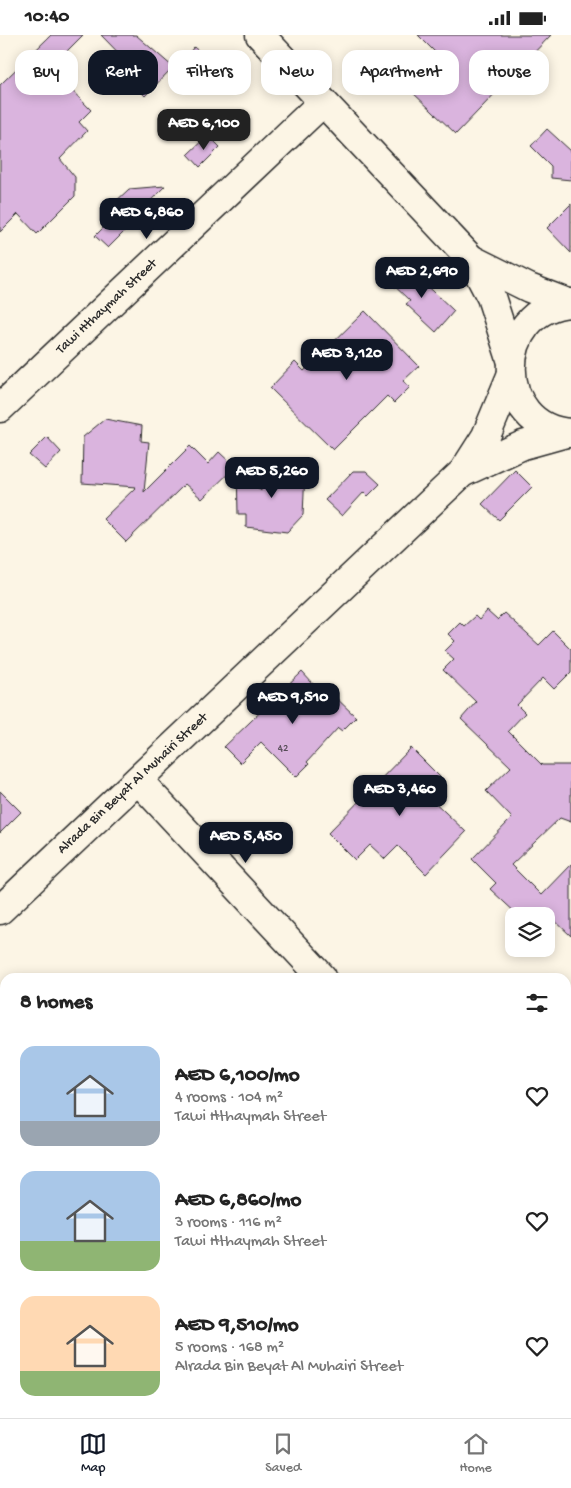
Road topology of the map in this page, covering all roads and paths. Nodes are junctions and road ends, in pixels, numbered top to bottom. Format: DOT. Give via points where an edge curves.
graph roads {
  1 [pos="260,35"];
  2 [pos="323,102"];
  3 [pos="471,259"];
  4 [pos="570,303"];
  5 [pos="511,367"];
  6 [pos="0,408"];
  7 [pos="568,433"];
  8 [pos="463,472"];
  9 [pos="138,780"];
  10 [pos="0,910"];
  11 [pos="318,973"];
  1 -- 2 [label="street"];
  2 -- 3 [label="street"];
  2 -- 6 [label="street, Tawi Hthaymah Street"];
  3 -- 4 [label="street" via="516,282"];
  3 -- 5 [label="street" via="491,297"];
  4 -- 5 [label="street, Alrada Bin Beyat Al Muhairi Street" via="552,307 525,328 516,342"];
  5 -- 7 [label="street" via="515,392 529,413 550,428"];
  5 -- 8 [label="street, Alrada Bin Beyat Al Muhairi Street" via="486,436"];
  7 -- 8 [label="street, Alrada Bin Beyat Al Muhairi Street" via="510,450"];
  8 -- 9 [label="street, Alrada Bin Beyat Al Muhairi Street"];
  9 -- 10 [label="street, Alrada Bin Beyat Al Muhairi Street"];
  9 -- 11 [label="street"];
}
